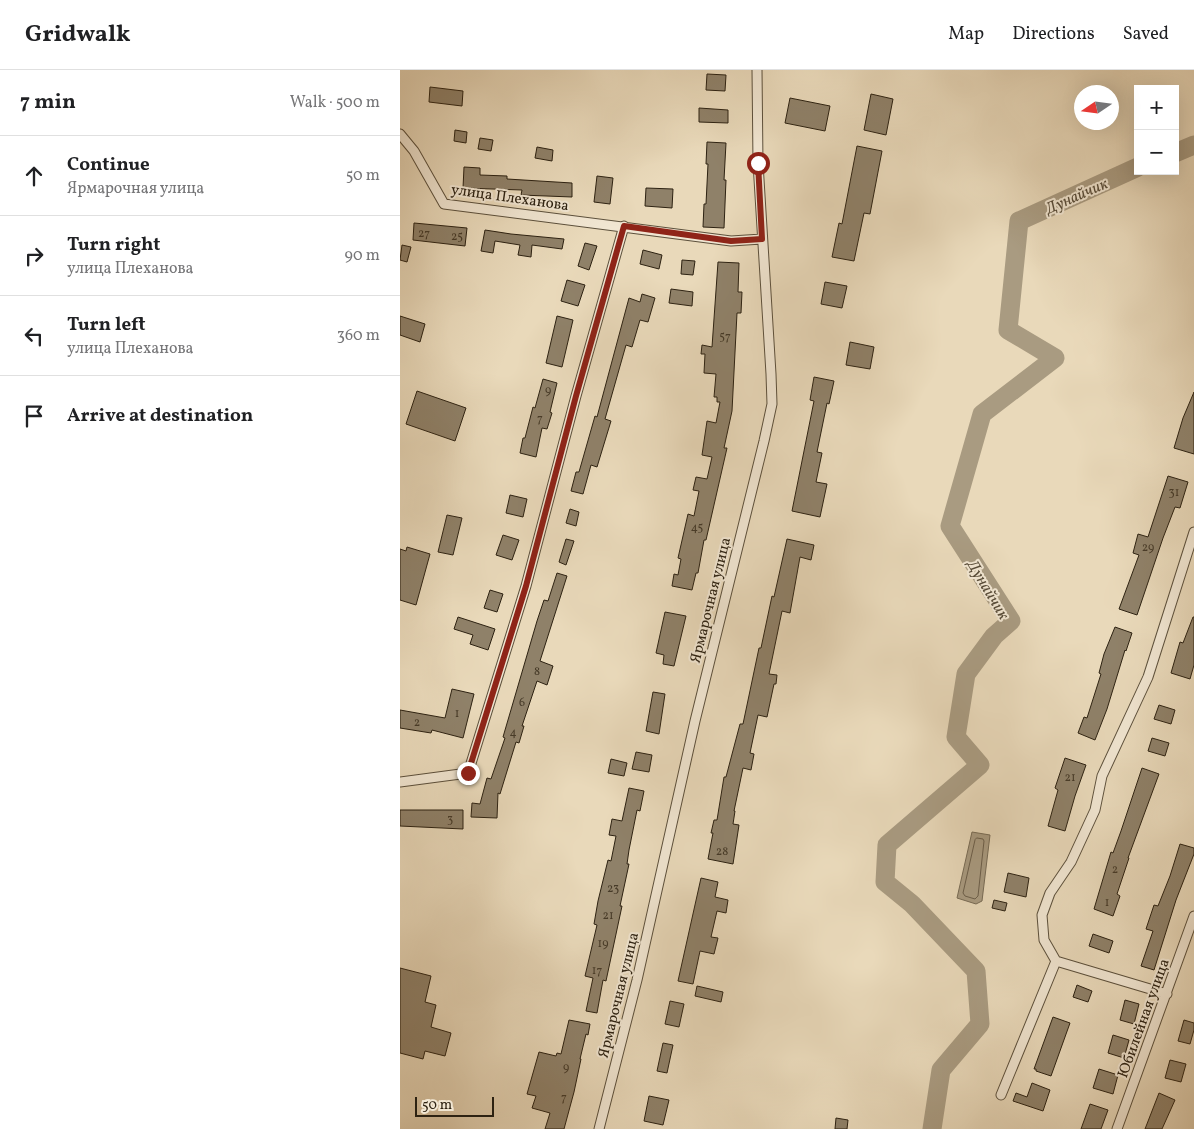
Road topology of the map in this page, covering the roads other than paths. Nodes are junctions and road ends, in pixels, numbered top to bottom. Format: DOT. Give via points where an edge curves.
graph roads {
  1 [pos="757,70"];
  2 [pos="400,134"];
  3 [pos="624,226"];
  4 [pos="762,239"];
  5 [pos="1194,532"];
  6 [pos="400,782"];
  7 [pos="1194,916"];
  8 [pos="1056,960"];
  9 [pos="1167,994"];
  10 [pos="1001,1095"];
  11 [pos="599,1129"];
  12 [pos="1117,1129"];
  1 -- 4 [label="street, Ярмарочная улица"];
  2 -- 3 [label="street, улица Плеханова" via="444,204"];
  3 -- 4 [label="street, улица Плеханова" via="731,241"];
  3 -- 6 [label="street" via="526,586 468,773"];
  4 -- 11 [label="street, Ярмарочная улица" via="772,404"];
  5 -- 8 [label="street" via="1148,677 1102,776 1095,810 1071,862 1050,893 1042,915 1044,940"];
  7 -- 9 [label="street, Юбилейная улица"];
  8 -- 9 [label="street"];
  8 -- 10 [label="street"];
  9 -- 12 [label="street, Юбилейная улица"];
}
